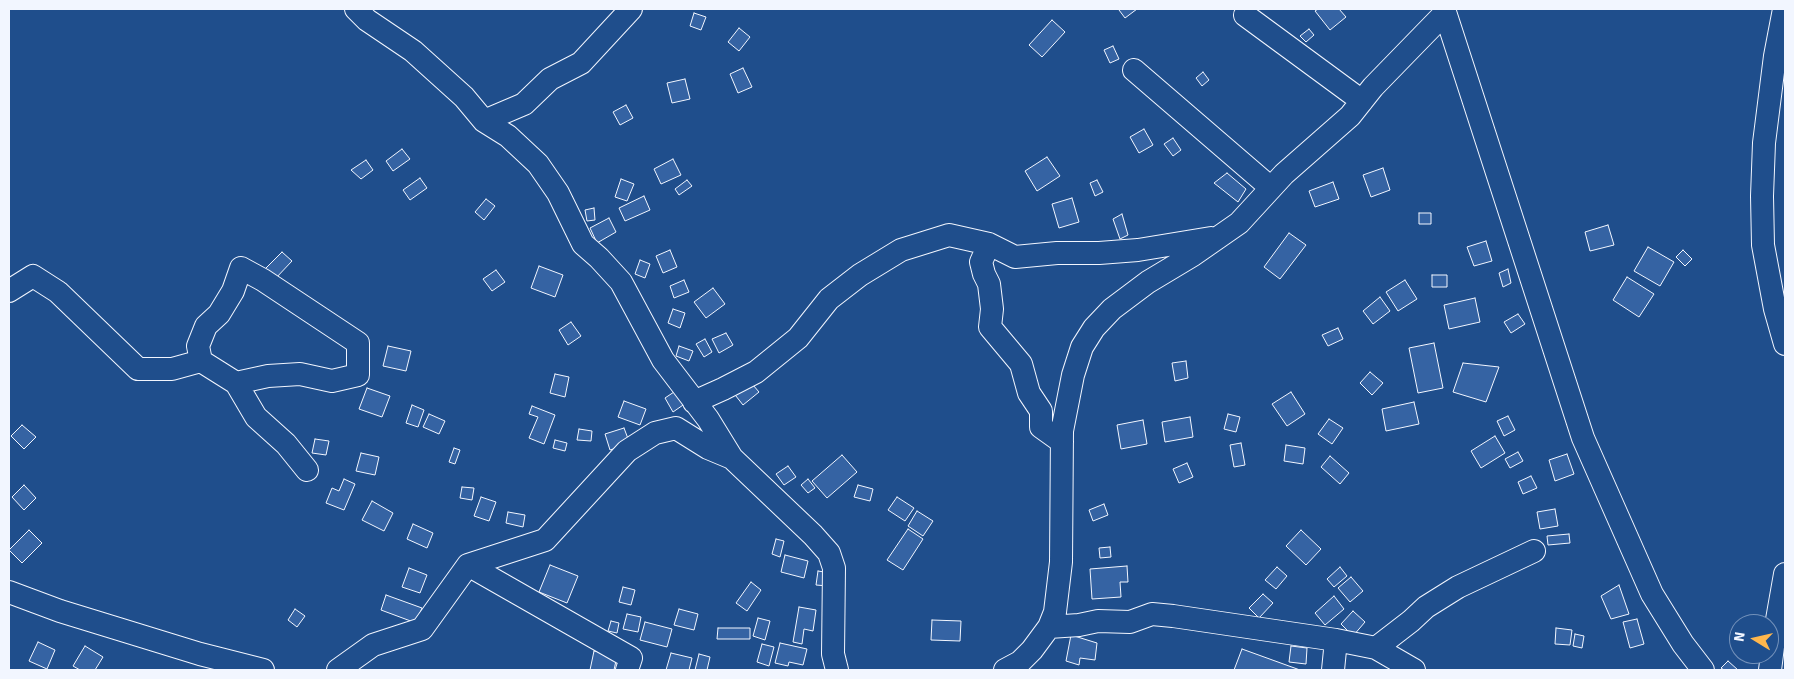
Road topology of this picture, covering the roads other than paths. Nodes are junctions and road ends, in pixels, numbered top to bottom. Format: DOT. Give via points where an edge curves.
graph roads {
  1 [pos="356,9"];
  2 [pos="632,9"];
  3 [pos="1784,9"];
  4 [pos="1445,11"];
  5 [pos="1245,15"];
  6 [pos="1134,70"];
  7 [pos="1362,101"];
  8 [pos="484,121"];
  9 [pos="1271,188"];
  10 [pos="1217,238"];
  11 [pos="989,244"];
  12 [pos="9,291"];
  13 [pos="1785,344"];
  14 [pos="201,361"];
  15 [pos="236,383"];
  16 [pos="694,402"];
  17 [pos="1062,442"];
  18 [pos="732,458"];
  19 [pos="307,470"];
  20 [pos="1534,551"];
  21 [pos="468,566"];
  22 [pos="1785,574"];
  23 [pos="9,592"];
  24 [pos="1049,628"];
  25 [pos="1336,640"];
  26 [pos="1376,648"];
  27 [pos="263,670"];
  28 [pos="338,670"];
  29 [pos="627,670"];
  30 [pos="837,670"];
  31 [pos="1005,670"];
  32 [pos="1333,670"];
  33 [pos="1414,670"];
  34 [pos="1703,670"];
  35 [pos="1770,670"];
  1 -- 8 [label="street" via="437,72"];
  2 -- 8 [label="street" via="581,63 550,79 524,104"];
  3 -- 13 [label="street" via="1764,142 1762,196 1763,245"];
  4 -- 7 [label="street"];
  4 -- 34 [label="street" via="1583,438 1652,594"];
  5 -- 7 [label="street"];
  6 -- 9 [label="street"];
  7 -- 9 [label="street" via="1350,116"];
  8 -- 16 [label="street" via="508,136 538,164 558,193 583,244 621,282 663,360"];
  9 -- 10 [label="street" via="1239,223"];
  10 -- 11 [label="street" via="1138,250 1015,257"];
  10 -- 17 [label="street" via="1148,282 1094,328 1082,347 1073,375"];
  11 -- 16 [label="street" via="949,236 901,250 829,299 798,338 756,372"];
  11 -- 17 [label="street" via="981,262 989,284 990,327 1021,364 1028,393 1041,411 1041,427"];
  12 -- 14 [label="street" via="33,276 58,292 138,369 172,369"];
  14 -- 15 [label="street"];
  14 -- 15 [label="street" via="198,346 206,326 219,314 233,291 241,268 358,343 358,375 332,380 300,374 268,376"];
  15 -- 19 [label="street" via="256,417 286,444"];
  16 -- 18 [label="street"];
  17 -- 24 [label="street" via="1061,562 1055,612"];
  18 -- 21 [label="street" via="708,448 676,428 655,433 627,451 545,540"];
  18 -- 30 [label="street" via="813,535 832,560"];
  20 -- 26 [label="street" via="1458,587 1426,607"];
  21 -- 28 [label="street" via="422,630 373,645"];
  21 -- 29 [label="street" via="631,658"];
  22 -- 35 [label="street"];
  23 -- 27 [label="street" via="172,646"];
  24 -- 25 [label="street" via="1098,621 1130,622 1152,614"];
  24 -- 31 [label="street" via="1020,662"];
  25 -- 26 [label="street"];
  25 -- 32 [label="street"];
  26 -- 33 [label="street"];
}
